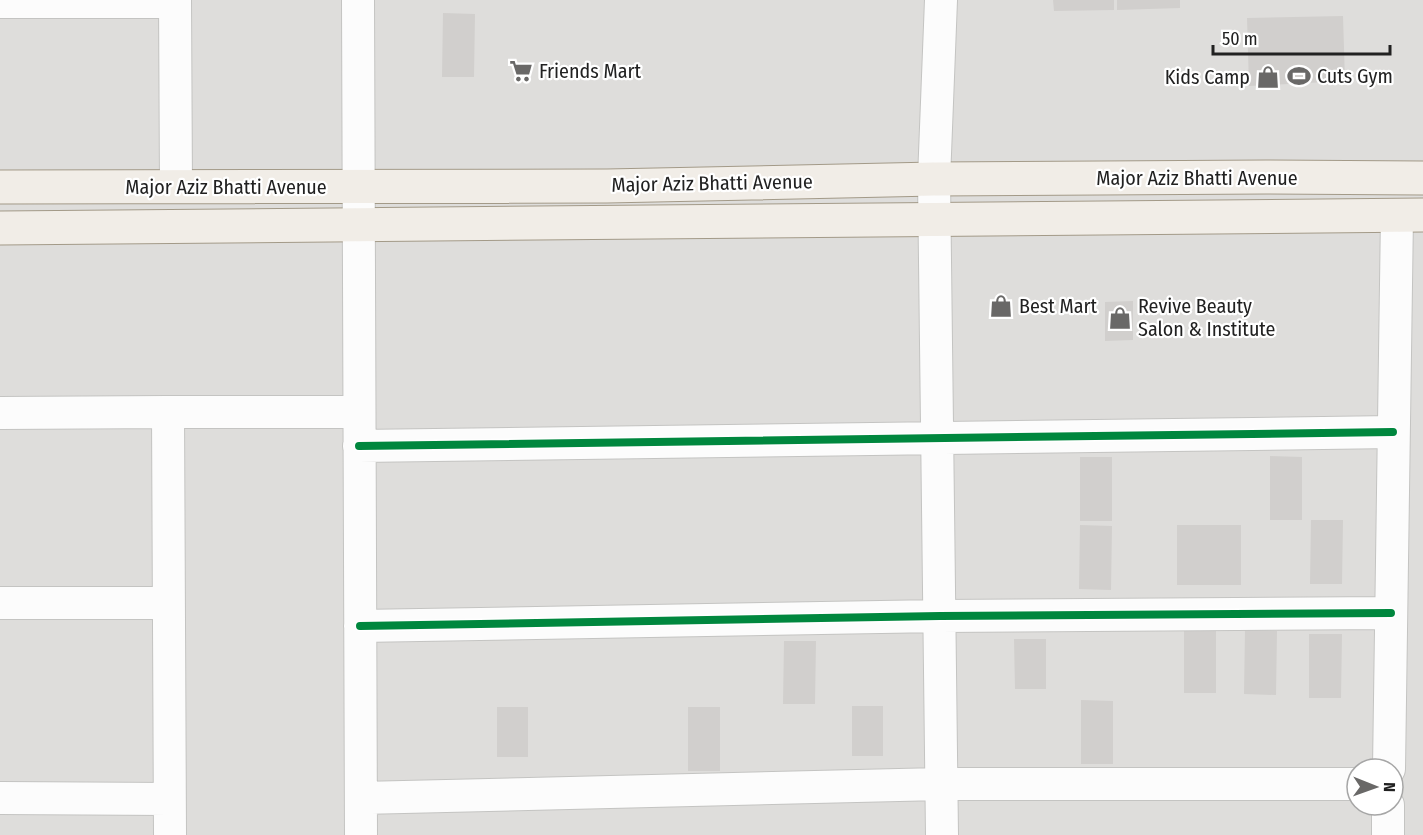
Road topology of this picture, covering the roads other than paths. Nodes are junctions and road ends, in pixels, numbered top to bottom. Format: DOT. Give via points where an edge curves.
graph roads {
  1 [pos="358,0"];
  2 [pos="940,0"];
  3 [pos="175,1"];
  4 [pos="0,2"];
  5 [pos="1423,178"];
  6 [pos="934,179"];
  7 [pos="0,187"];
  8 [pos="176,187"];
  9 [pos="358,187"];
  10 [pos="1410,215"];
  11 [pos="935,218"];
  12 [pos="358,224"];
  13 [pos="0,228"];
  14 [pos="168,411"];
  15 [pos="359,412"];
  16 [pos="0,413"];
  17 [pos="1393,432"];
  18 [pos="938,438"];
  19 [pos="359,446"];
  20 [pos="0,603"];
  21 [pos="168,603"];
  22 [pos="1391,613"];
  23 [pos="940,616"];
  24 [pos="360,626"];
  25 [pos="1389,757"];
  26 [pos="942,784"];
  27 [pos="1345,784"];
  28 [pos="0,798"];
  29 [pos="361,798"];
  30 [pos="169,799"];
  31 [pos="1388,817"];
  32 [pos="170,835"];
  33 [pos="361,835"];
  34 [pos="942,835"];
  35 [pos="1388,835"];
  1 -- 9 [label="street"];
  2 -- 6 [label="street"];
  3 -- 4 [label="street"];
  3 -- 8 [label="street"];
  5 -- 6 [label="main road, Major Aziz Bhatti Avenue"];
  6 -- 9 [label="main road, Major Aziz Bhatti Avenue"];
  6 -- 11 [label="street"];
  7 -- 8 [label="main road, Major Aziz Bhatti Avenue"];
  8 -- 9 [label="main road, Major Aziz Bhatti Avenue"];
  9 -- 12 [label="street"];
  10 -- 11 [label="main road, Major Aziz Bhatti Avenue"];
  10 -- 17 [label="street"];
  11 -- 12 [label="main road, Major Aziz Bhatti Avenue"];
  11 -- 18 [label="street"];
  12 -- 13 [label="main road, Major Aziz Bhatti Avenue"];
  12 -- 15 [label="street"];
  14 -- 15 [label="street"];
  14 -- 16 [label="street"];
  14 -- 21 [label="street"];
  15 -- 19 [label="street"];
  17 -- 18 [label="street"];
  17 -- 22 [label="street"];
  18 -- 19 [label="street"];
  18 -- 23 [label="street"];
  19 -- 24 [label="street"];
  20 -- 21 [label="street"];
  21 -- 30 [label="street"];
  22 -- 23 [label="street"];
  22 -- 25 [label="street"];
  23 -- 24 [label="street"];
  23 -- 26 [label="street"];
  24 -- 29 [label="street"];
  26 -- 27 [label="street"];
  26 -- 29 [label="street"];
  26 -- 34 [label="street"];
  28 -- 30 [label="street"];
  29 -- 33 [label="street"];
  30 -- 32 [label="street"];
  31 -- 35 [label="street"];
}
